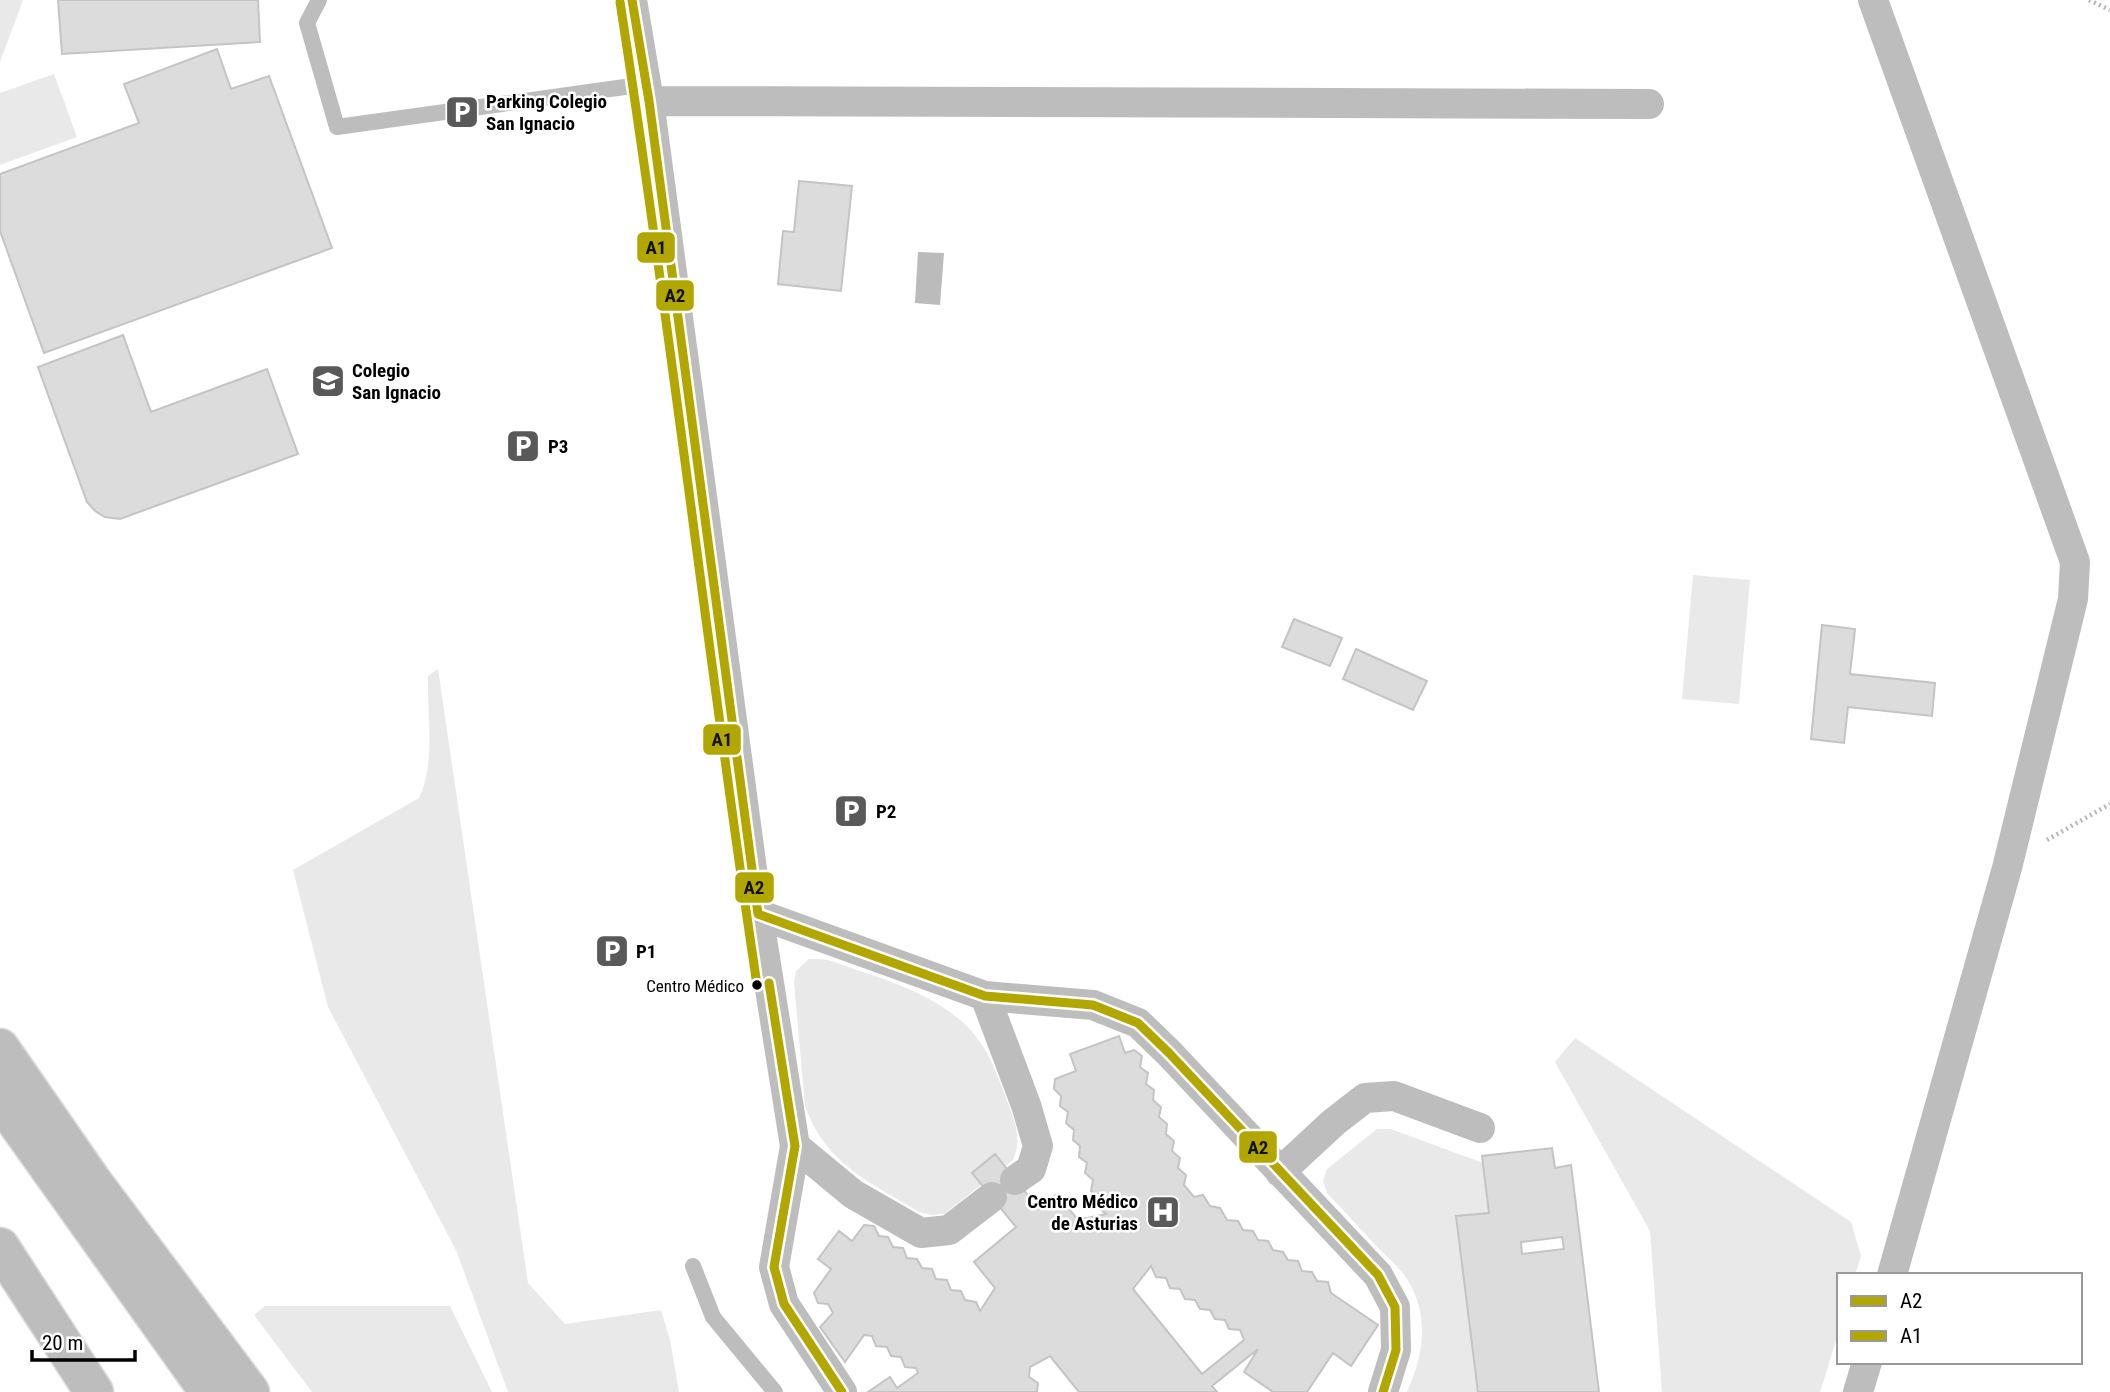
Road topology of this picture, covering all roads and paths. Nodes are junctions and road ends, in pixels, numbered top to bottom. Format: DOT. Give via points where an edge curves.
graph roads {
  1 [pos="319,0"];
  2 [pos="632,0"];
  3 [pos="1874,0"];
  4 [pos="2089,0"];
  5 [pos="2110,10"];
  6 [pos="647,93"];
  7 [pos="1648,104"];
  8 [pos="2110,804"];
  9 [pos="2007,868"];
  10 [pos="758,914"];
  11 [pos="985,996"];
  12 [pos="0,1048"];
  13 [pos="0,1099"];
  14 [pos="1480,1128"];
  15 [pos="794,1146"];
  16 [pos="1280,1172"];
  17 [pos="0,1247"];
  18 [pos="693,1266"];
  19 [pos="1893,1273"];
  20 [pos="1866,1364"];
  21 [pos="94,1392"];
  22 [pos="209,1392"];
  23 [pos="250,1392"];
  24 [pos="775,1392"];
  25 [pos="842,1392"];
  26 [pos="1383,1392"];
  27 [pos="1858,1392"];
  1 -- 6 [label="lane" via="307,23 337,127"];
  2 -- 6 [label="street"];
  3 -- 9 [label="street" via="2076,562 2073,599"];
  4 -- 5 [label="path"];
  6 -- 7 [label="street"];
  6 -- 10 [label="street"];
  8 -- 9 [label="path" via="2032,848"];
  9 -- 19 [label="street"];
  10 -- 11 [label="street"];
  10 -- 15 [label="street"];
  11 -- 15 [label="street" via="1038,1146 1031,1169 948,1230 921,1233 853,1194"];
  11 -- 16 [label="street" via="1093,1005 1138,1023"];
  12 -- 23 [label="highway" via="92,1181"];
  13 -- 22 [label="highway"];
  14 -- 16 [label="street" via="1394,1096 1365,1098"];
  15 -- 25 [label="street" via="774,1267 784,1304"];
  16 -- 26 [label="street" via="1378,1275 1395,1307 1396,1350"];
  17 -- 21 [label="highway"];
  18 -- 24 [label="lane" via="713,1318"];
  20 -- 27 [label="street"];
}
